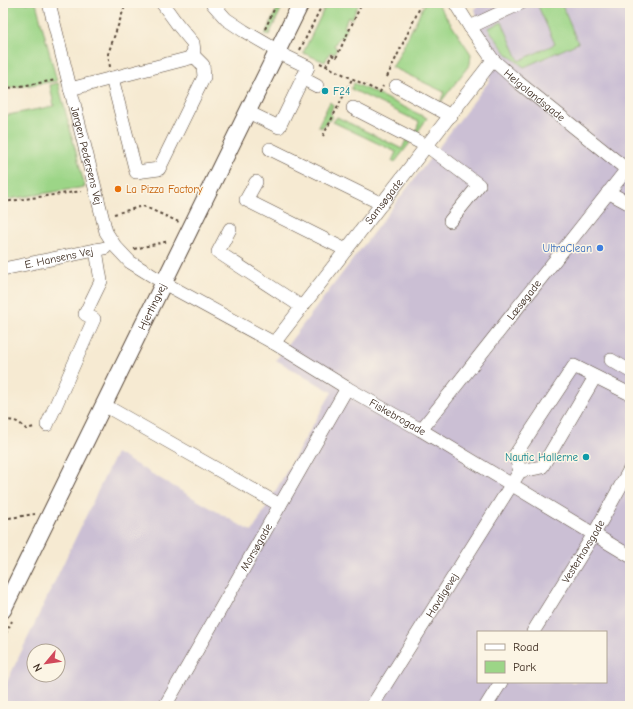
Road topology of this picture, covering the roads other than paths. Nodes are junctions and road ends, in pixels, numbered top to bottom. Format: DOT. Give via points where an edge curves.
graph roads {
  1 [pos="49,3"];
  2 [pos="162,3"];
  3 [pos="212,3"];
  4 [pos="301,3"];
  5 [pos="522,3"];
  6 [pos="459,4"];
  7 [pos="470,27"];
  8 [pos="277,52"];
  9 [pos="192,54"];
  10 [pos="493,60"];
  11 [pos="112,78"];
  12 [pos="302,78"];
  13 [pos="69,83"];
  14 [pos="388,84"];
  15 [pos="317,86"];
  16 [pos="353,108"];
  17 [pos="248,112"];
  18 [pos="451,116"];
  19 [pos="427,146"];
  20 [pos="270,149"];
  21 [pos="628,170"];
  22 [pos="256,182"];
  23 [pos="608,192"];
  24 [pos="382,204"];
  25 [pos="630,204"];
  26 [pos="450,222"];
  27 [pos="230,229"];
  28 [pos="118,249"];
  29 [pos="96,250"];
  30 [pos="346,250"];
  31 [pos="3,269"];
  32 [pos="164,283"];
  33 [pos="302,307"];
  34 [pos="274,343"];
  35 [pos="611,360"];
  36 [pos="630,371"];
  37 [pos="595,377"];
  38 [pos="347,388"];
  39 [pos="630,394"];
  40 [pos="104,405"];
  41 [pos="47,425"];
  42 [pos="421,430"];
  43 [pos="630,469"];
  44 [pos="520,471"];
  45 [pos="511,484"];
  46 [pos="280,505"];
  47 [pos="594,534"];
  48 [pos="630,556"];
  49 [pos="3,610"];
  50 [pos="534,631"];
  51 [pos="501,683"];
  52 [pos="165,706"];
  53 [pos="372,706"];
  54 [pos="486,706"];
  1 -- 13 [label="street, Jørgen Pedersens Vej"];
  2 -- 9 [label="street" via="193,43"];
  3 -- 8 [label="street" via="226,19"];
  4 -- 8 [label="main road, Hjertingvej"];
  5 -- 7 [label="street"];
  6 -- 7 [label="street, Helgolandsgade"];
  7 -- 10 [label="street, Helgolandsgade"];
  8 -- 12 [label="street" via="308,67"];
  8 -- 17 [label="main road, Hjertingvej"];
  9 -- 11 [label="street" via="190,58"];
  9 -- 11 [label="street" via="203,65 204,77 159,169 136,172"];
  10 -- 18 [label="street, Samsøgade"];
  10 -- 21 [label="street, Helgolandsgade"];
  11 -- 13 [label="street"];
  12 -- 15 [label="street"];
  12 -- 17 [label="street" via="279,127"];
  13 -- 28 [label="street, Jørgen Pedersens Vej" via="106,232"];
  14 -- 18 [label="street"];
  16 -- 19 [label="street"];
  17 -- 32 [label="main road, Hjertingvej"];
  18 -- 19 [label="street, Samsøgade"];
  19 -- 24 [label="street, Samsøgade"];
  19 -- 26 [label="street" via="479,185"];
  20 -- 24 [label="street"];
  21 -- 23 [label="street, Læsøgade"];
  22 -- 30 [label="street" via="246,200"];
  23 -- 25 [label="street"];
  23 -- 42 [label="street, Læsøgade"];
  24 -- 30 [label="street, Samsøgade"];
  27 -- 33 [label="street" via="218,252"];
  28 -- 29 [label="street, E. Hansens Vej"];
  28 -- 32 [label="street, Jørgen Pedersens Vej" via="130,262"];
  29 -- 31 [label="street, E. Hansens Vej"];
  29 -- 41 [label="street" via="101,281 85,314 94,319"];
  30 -- 33 [label="street, Samsøgade"];
  32 -- 34 [label="street, Fiskebrogade"];
  32 -- 40 [label="main road, Hjertingvej"];
  33 -- 34 [label="street, Samsøgade"];
  34 -- 38 [label="street, Fiskebrogade"];
  35 -- 36 [label="street"];
  37 -- 39 [label="street"];
  37 -- 44 [label="street" via="542,467"];
  37 -- 44 [label="street" via="574,366 516,455"];
  38 -- 42 [label="street, Fiskebrogade"];
  38 -- 46 [label="street, Morsøgade"];
  40 -- 46 [label="street"];
  40 -- 49 [label="main road, Hjertingvej"];
  42 -- 45 [label="street, Fiskebrogade"];
  43 -- 47 [label="street, Vesterhavsgade"];
  44 -- 45 [label="street, Havdigevej"];
  45 -- 47 [label="street, Fiskebrogade"];
  45 -- 53 [label="street, Havdigevej"];
  46 -- 52 [label="street, Morsøgade"];
  47 -- 48 [label="street, Fiskebrogade"];
  47 -- 50 [label="street, Vesterhavsgade"];
  51 -- 54 [label="street"];
}
